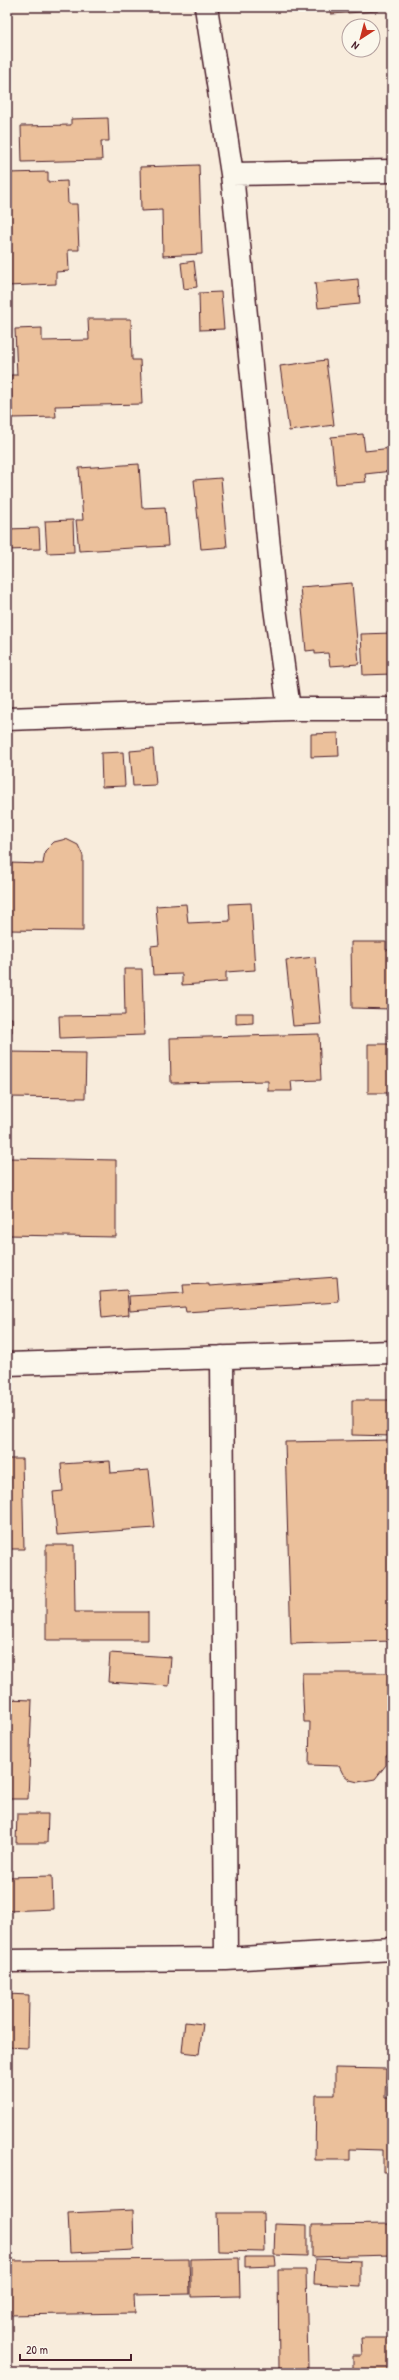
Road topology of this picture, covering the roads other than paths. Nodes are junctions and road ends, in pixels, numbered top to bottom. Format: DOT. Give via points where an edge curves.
graph roads {
  1 [pos="206,7"];
  2 [pos="392,171"];
  3 [pos="232,174"];
  4 [pos="392,709"];
  5 [pos="289,710"];
  6 [pos="7,719"];
  7 [pos="392,1352"];
  8 [pos="222,1357"];
  9 [pos="7,1364"];
  10 [pos="392,1949"];
  11 [pos="226,1959"];
  12 [pos="7,1961"];
  1 -- 3 [label="street"];
  2 -- 3 [label="street"];
  3 -- 5 [label="street" via="275,608"];
  4 -- 5 [label="street"];
  5 -- 6 [label="street"];
  7 -- 8 [label="street"];
  8 -- 9 [label="street"];
  8 -- 11 [label="street"];
  10 -- 11 [label="street"];
  11 -- 12 [label="street"];
}
